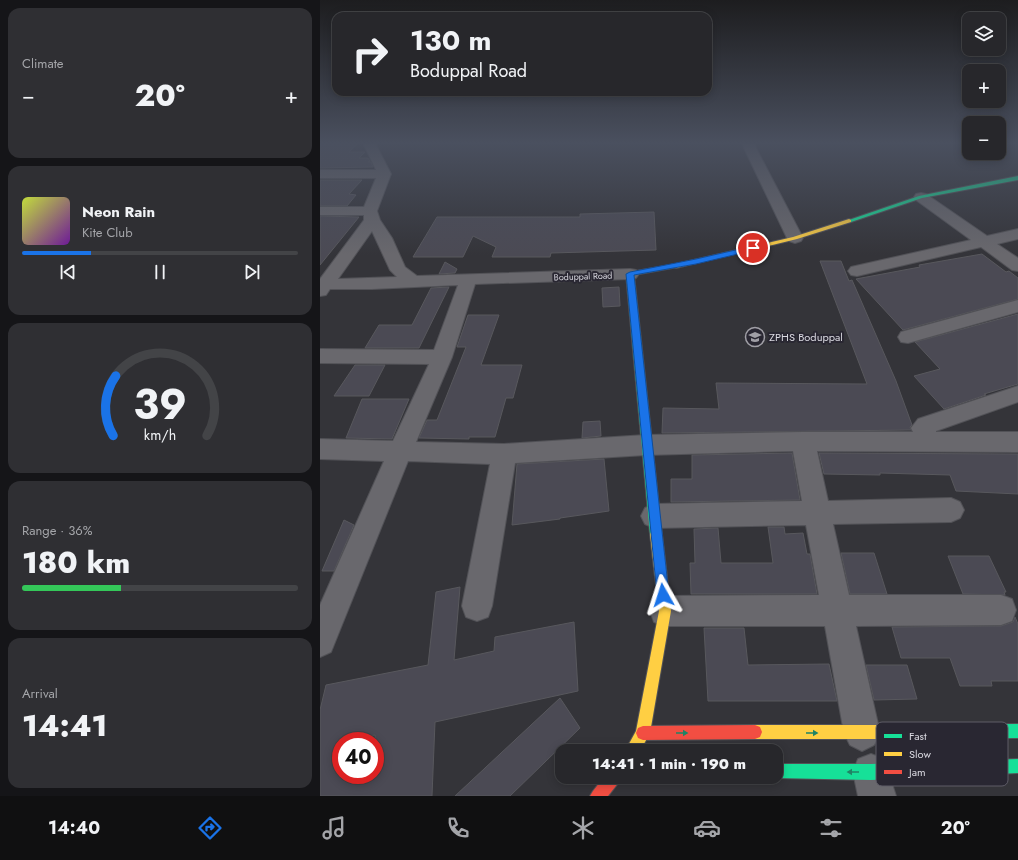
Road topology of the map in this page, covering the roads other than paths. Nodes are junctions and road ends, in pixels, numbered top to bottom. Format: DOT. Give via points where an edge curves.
graph roads {
  1 [pos="382,180"];
  2 [pos="766,180"];
  3 [pos="1007,180"];
  4 [pos="922,197"];
  5 [pos="320,211"];
  6 [pos="371,215"];
  7 [pos="1018,234"];
  8 [pos="795,238"];
  9 [pos="984,241"];
  10 [pos="1018,266"];
  11 [pos="856,271"];
  12 [pos="630,274"];
  13 [pos="468,280"];
  14 [pos="413,281"];
  15 [pos="322,286"];
  16 [pos="1018,306"];
  17 [pos="908,337"];
  18 [pos="320,356"];
  19 [pos="442,357"];
  20 [pos="1018,394"];
  21 [pos="803,441"];
  22 [pos="928,441"];
  23 [pos="1018,442"];
  24 [pos="646,445"];
  25 [pos="320,449"];
  26 [pos="400,451"];
  27 [pos="504,454"];
  28 [pos="951,510"];
  29 [pos="818,512"];
  30 [pos="654,516"];
  31 [pos="477,606"];
  32 [pos="838,610"];
  33 [pos="1001,610"];
  34 [pos="665,611"];
  35 [pos="320,641"];
  36 [pos="1008,731"];
  37 [pos="1018,731"];
  38 [pos="644,733"];
  39 [pos="862,733"];
  40 [pos="876,733"];
  41 [pos="637,744"];
  42 [pos="1018,766"];
  43 [pos="1008,767"];
  44 [pos="783,772"];
  45 [pos="608,784"];
  46 [pos="874,784"];
  47 [pos="598,796"];
  1 -- 6 [label="street"];
  2 -- 8 [label="street"];
  3 -- 4 [label="street, Boduppal Road"];
  4 -- 8 [label="street, Boduppal Road"];
  4 -- 9 [label="street"];
  5 -- 6 [label="street"];
  6 -- 14 [label="street" via="398,270"];
  6 -- 15 [label="street"];
  7 -- 9 [label="street"];
  8 -- 12 [label="street, Boduppal Road" via="696,262"];
  9 -- 10 [label="street"];
  9 -- 11 [label="street"];
  12 -- 13 [label="street, Boduppal Road"];
  12 -- 24 [label="street"];
  13 -- 14 [label="street, Boduppal Road"];
  13 -- 19 [label="street"];
  14 -- 15 [label="street, Boduppal Road"];
  16 -- 17 [label="street"];
  18 -- 19 [label="street"];
  19 -- 26 [label="street"];
  20 -- 22 [label="street" via="926,425 923,428"];
  21 -- 22 [label="street"];
  21 -- 24 [label="street"];
  21 -- 29 [label="street"];
  22 -- 23 [label="street"];
  24 -- 27 [label="street"];
  24 -- 30 [label="street"];
  25 -- 26 [label="street"];
  26 -- 27 [label="street"];
  26 -- 35 [label="street"];
  27 -- 31 [label="street"];
  28 -- 29 [label="street"];
  29 -- 30 [label="street"];
  29 -- 32 [label="street"];
  30 -- 34 [label="street"];
  32 -- 33 [label="street"];
  32 -- 34 [label="street"];
  32 -- 39 [label="street"];
  34 -- 38 [label="street"];
  36 -- 37 [label="street"];
  38 -- 39 [label="street, one-way"];
  38 -- 41 [label="street"];
  39 -- 40 [label="street"];
  42 -- 43 [label="street"];
  46 -- 44 [label="street, one-way"];
  45 -- 47 [label="street"];
}
